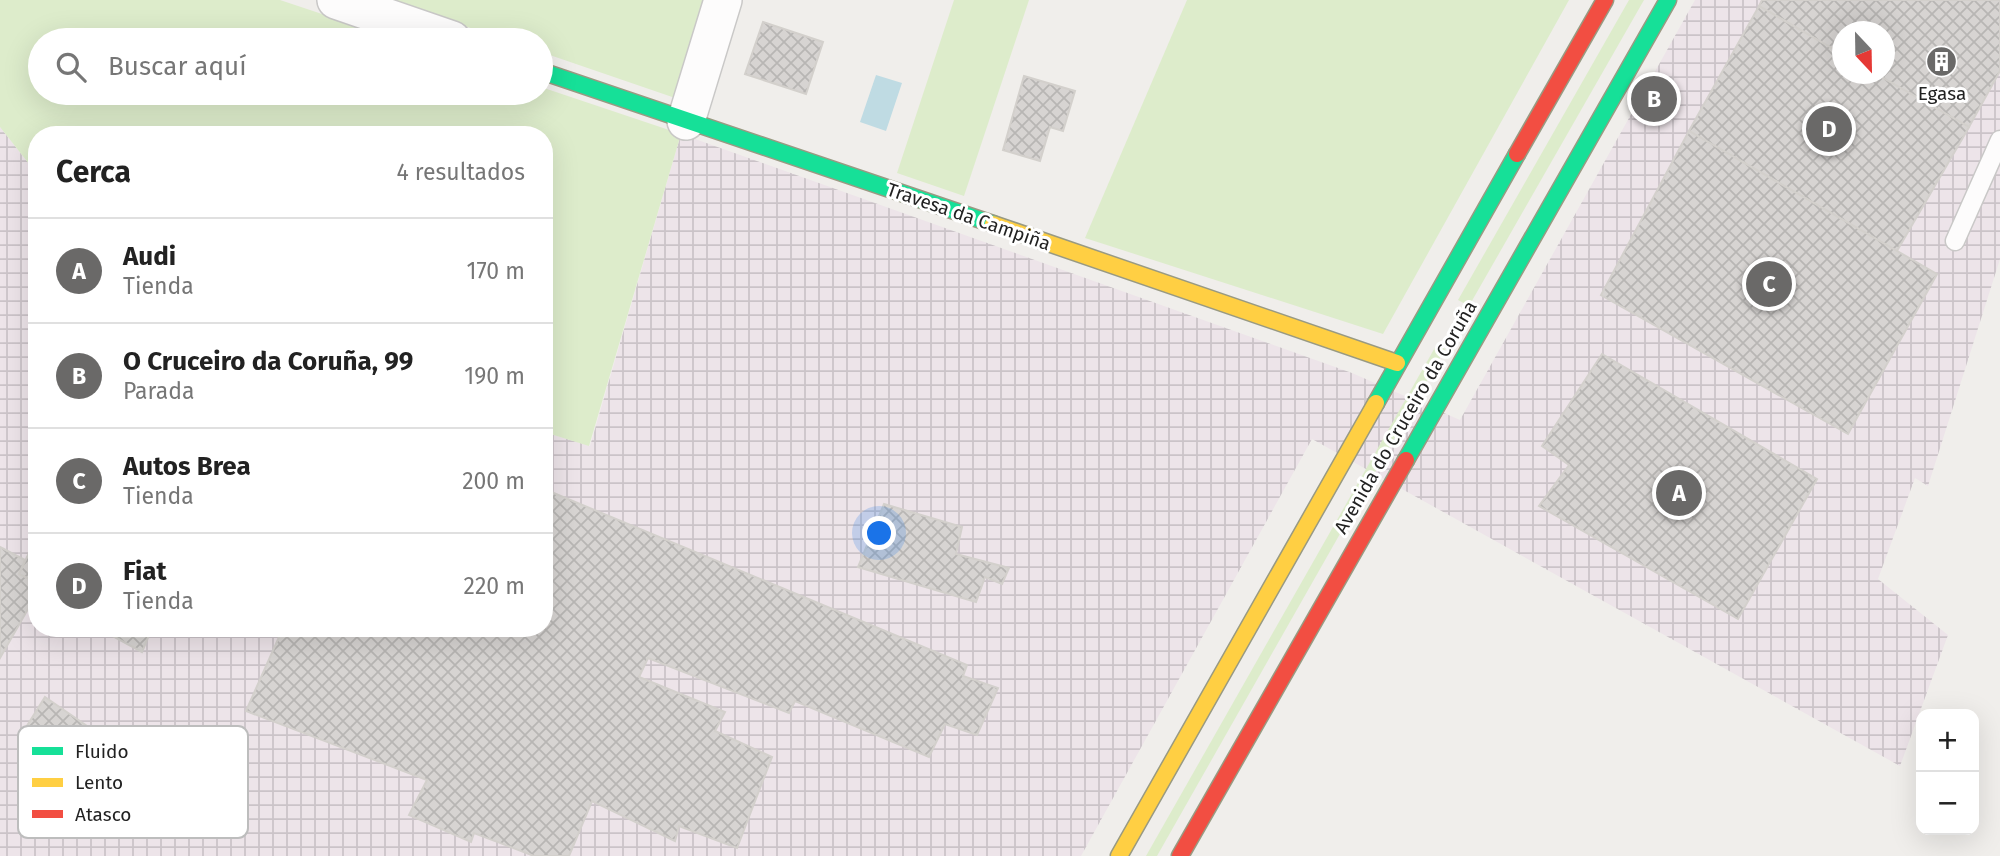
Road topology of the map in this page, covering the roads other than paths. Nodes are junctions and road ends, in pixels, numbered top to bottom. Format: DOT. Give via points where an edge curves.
graph roads {
  1 [pos="336,0"];
  2 [pos="723,0"];
  3 [pos="1605,0"];
  4 [pos="1668,0"];
  5 [pos="417,28"];
  6 [pos="553,75"];
  7 [pos="686,121"];
  8 [pos="2000,140"];
  9 [pos="1955,241"];
  10 [pos="1397,363"];
  11 [pos="1119,856"];
  12 [pos="1180,856"];
  1 -- 5 [label="street"];
  2 -- 7 [label="street"];
  3 -- 10 [label="main road, Avenida do Cruceiro da Coruña"];
  4 -- 12 [label="main road, Avenida do Cruceiro da Coruña"];
  6 -- 7 [label="main road, Travesa da Campiña"];
  7 -- 10 [label="main road, Travesa da Campiña"];
  8 -- 9 [label="lane"];
  10 -- 11 [label="main road, Avenida do Cruceiro da Coruña"];
}
